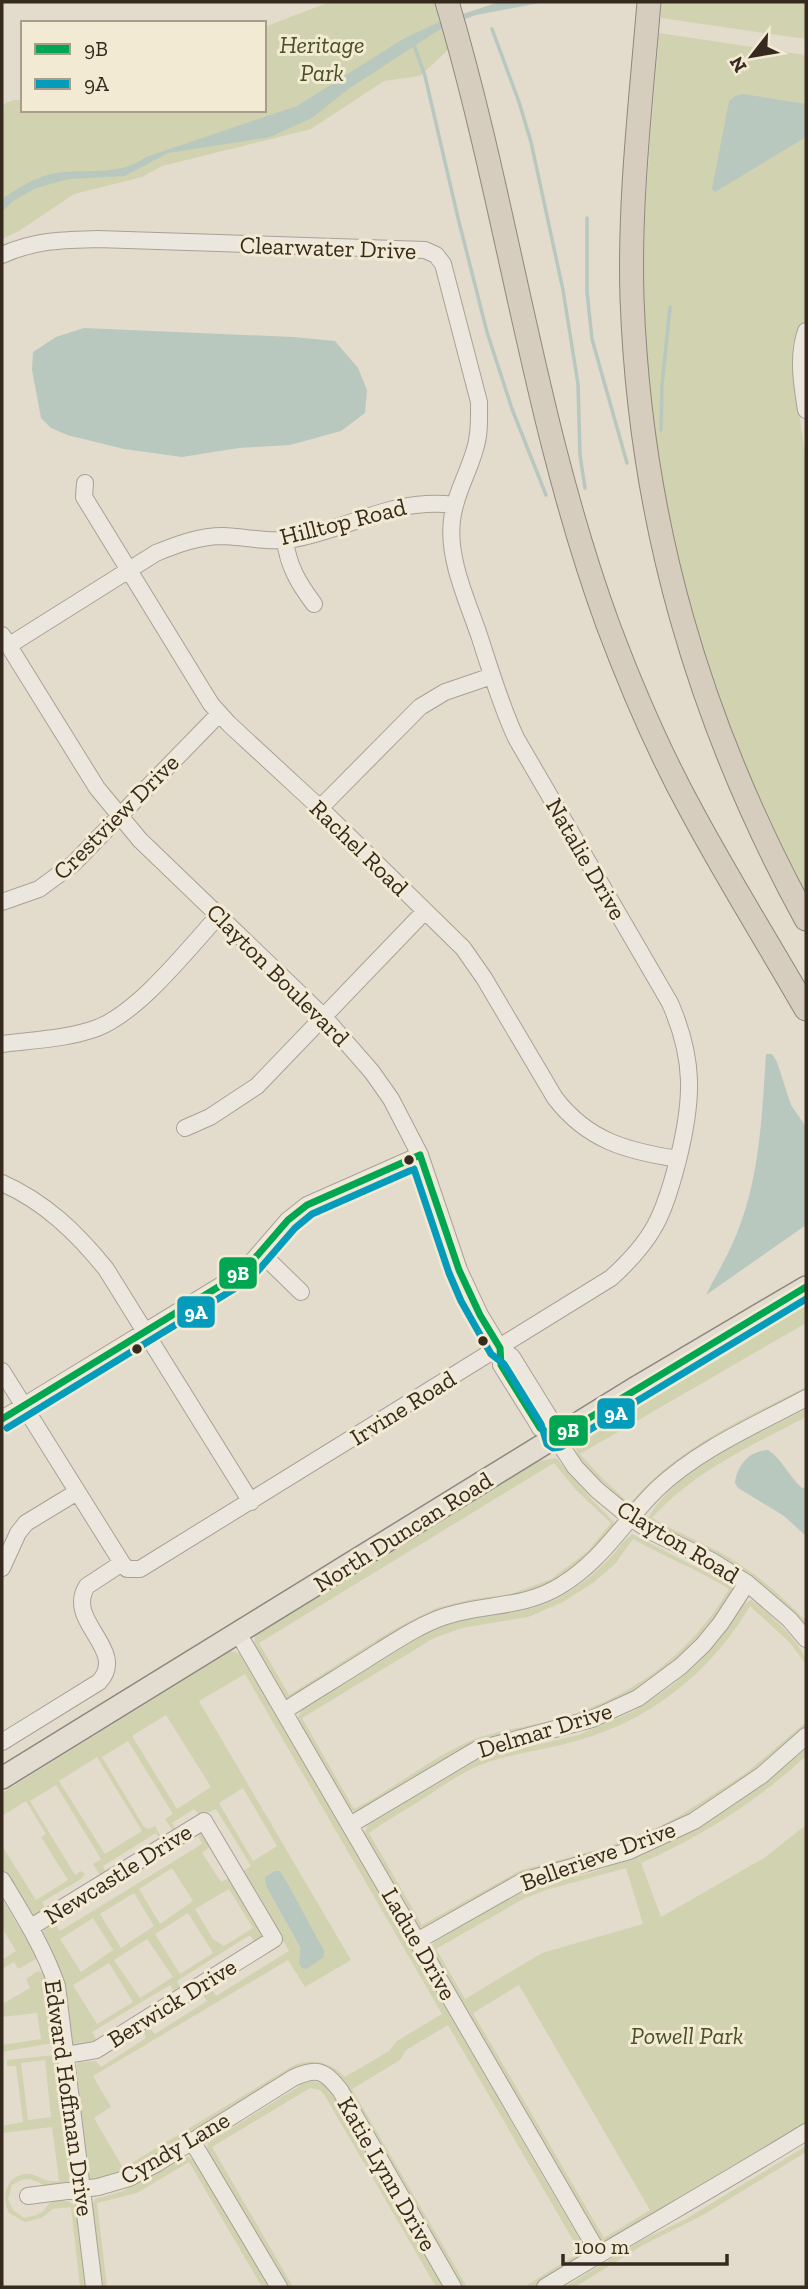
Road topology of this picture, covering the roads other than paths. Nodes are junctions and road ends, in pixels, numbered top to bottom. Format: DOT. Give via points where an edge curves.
graph roads {
  1 [pos="447,2"];
  2 [pos="649,2"];
  3 [pos="2,255"];
  4 [pos="804,336"];
  5 [pos="806,410"];
  6 [pos="85,483"];
  7 [pos="454,505"];
  8 [pos="285,540"];
  9 [pos="129,570"];
  10 [pos="314,604"];
  11 [pos="5,640"];
  12 [pos="492,676"];
  13 [pos="219,714"];
  14 [pos="320,808"];
  15 [pos="120,816"];
  16 [pos="2,902"];
  17 [pos="425,911"];
  18 [pos="219,915"];
  19 [pos="806,919"];
  20 [pos="806,1009"];
  21 [pos="324,1017"];
  22 [pos="2,1044"];
  23 [pos="185,1128"];
  24 [pos="420,1155"];
  25 [pos="678,1159"];
  26 [pos="2,1183"];
  27 [pos="663,1213"];
  28 [pos="261,1254"];
  29 [pos="806,1287"];
  30 [pos="301,1292"];
  31 [pos="145,1332"];
  32 [pos="500,1348"];
  33 [pos="2,1371"];
  34 [pos="806,1398"];
  35 [pos="24,1405"];
  36 [pos="2,1419"];
  37 [pos="556,1438"];
  38 [pos="77,1492"];
  39 [pos="251,1502"];
  40 [pos="632,1519"];
  41 [pos="122,1563"];
  42 [pos="2,1568"];
  43 [pos="747,1583"];
  44 [pos="238,1633"];
  45 [pos="806,1639"];
  46 [pos="284,1711"];
  47 [pos="806,1736"];
  48 [pos="2,1742"];
  49 [pos="2,1778"];
  50 [pos="350,1825"];
  51 [pos="2,1880"];
  52 [pos="31,1927"];
  53 [pos="274,1940"];
  54 [pos="417,1941"];
  55 [pos="66,2055"];
  56 [pos="312,2071"];
  57 [pos="806,2132"];
  58 [pos="192,2141"];
  59 [pos="82,2189"];
  60 [pos="28,2196"];
  61 [pos="599,2254"];
  62 [pos="94,2287"];
  63 [pos="279,2287"];
  64 [pos="453,2287"];
  65 [pos="545,2287"];
  1 -- 20 [label="highway" via="467,68 575,523 608,623 647,721 692,812"];
  2 -- 19 [label="highway" via="635,174 632,296 642,424 659,526 709,706 753,817"];
  3 -- 7 [label="street, Clearwater Drive" via="49,240 97,239 425,250 436,255 451,291 479,402 475,451"];
  4 -- 5 [label="street" via="800,362"];
  6 -- 9 [label="street, Rachel Road" via="84,497"];
  7 -- 8 [label="street, Hilltop Road" via="402,506"];
  7 -- 12 [label="street, Natalie Drive" via="453,550"];
  8 -- 9 [label="street, Hilltop Road" via="195,539 156,553"];
  8 -- 10 [label="street" via="289,564"];
  9 -- 11 [label="street, Hilltop Road"];
  9 -- 13 [label="street, Rachel Road"];
  11 -- 15 [label="street, Clayton Boulevard" via="86,771"];
  12 -- 14 [label="street" via="445,692 420,707"];
  12 -- 25 [label="street, Natalie Drive" via="516,738 680,1026 691,1088"];
  13 -- 14 [label="street, Rachel Road"];
  13 -- 15 [label="street, Crestview Drive"];
  14 -- 17 [label="street, Rachel Road"];
  15 -- 16 [label="street, Crestview Drive" via="57,877 30,894"];
  15 -- 18 [label="street, Clayton Boulevard"];
  17 -- 21 [label="street"];
  17 -- 25 [label="street, Rachel Road" via="473,960 555,1098 575,1121 622,1147"];
  18 -- 21 [label="street, Clayton Boulevard"];
  18 -- 22 [label="street" via="150,989 110,1021 80,1034"];
  21 -- 23 [label="street" via="257,1086"];
  21 -- 24 [label="street, Clayton Boulevard" via="372,1072"];
  24 -- 28 [label="street" via="307,1205"];
  24 -- 32 [label="street, Clayton Boulevard" via="459,1270"];
  25 -- 27 [label="street, Natalie Drive"];
  26 -- 31 [label="street" via="51,1211 86,1244"];
  27 -- 32 [label="street, Irvine Road" via="645,1243 611,1278"];
  28 -- 30 [label="street"];
  28 -- 31 [label="street" via="228,1281"];
  29 -- 37 [label="main road, North Duncan Road"];
  31 -- 35 [label="street"];
  31 -- 39 [label="street"];
  32 -- 37 [label="street, Clayton Boulevard" via="501,1364 540,1428"];
  32 -- 39 [label="street, Irvine Road"];
  33 -- 35 [label="street"];
  34 -- 40 [label="street" via="682,1469"];
  35 -- 36 [label="street"];
  35 -- 38 [label="street"];
  37 -- 40 [label="street, Clayton Road" via="575,1467"];
  37 -- 44 [label="main road, North Duncan Road"];
  38 -- 41 [label="street"];
  38 -- 42 [label="street" via="26,1523"];
  39 -- 41 [label="street, Irvine Road" via="140,1569 132,1571"];
  40 -- 43 [label="street, Clayton Road"];
  40 -- 46 [label="street" via="592,1563 559,1587 521,1603 462,1612 428,1623"];
  41 -- 48 [label="street" via="83,1591 83,1613 108,1657 104,1677"];
  43 -- 45 [label="street, Clayton Road"];
  43 -- 50 [label="street, Delmar Drive" via="703,1645 638,1698 592,1719 476,1750"];
  44 -- 46 [label="street, Ladue Drive"];
  44 -- 49 [label="main road, North Duncan Road"];
  46 -- 50 [label="street, Ladue Drive"];
  47 -- 54 [label="street, Bellerieve Drive" via="762,1775 694,1821 629,1851 523,1881"];
  50 -- 54 [label="street, Ladue Drive"];
  51 -- 52 [label="street, Edward Hoffman Drive"];
  52 -- 53 [label="street, Newcastle Drive" via="204,1821"];
  52 -- 55 [label="street, Edward Hoffman Drive" via="57,1986"];
  53 -- 55 [label="street, Berwick Drive" via="96,2050"];
  54 -- 61 [label="street, Ladue Drive"];
  55 -- 59 [label="street, Edward Hoffman Drive"];
  56 -- 58 [label="street, Cyndy Lane" via="293,2078"];
  56 -- 64 [label="street, Katie Lynn Drive" via="326,2075 340,2090"];
  57 -- 61 [label="street"];
  58 -- 59 [label="street, Cyndy Lane" via="129,2178"];
  58 -- 63 [label="street"];
  59 -- 60 [label="street, Cyndy Lane"];
  59 -- 62 [label="street, Edward Hoffman Drive"];
  61 -- 65 [label="street"];
}
